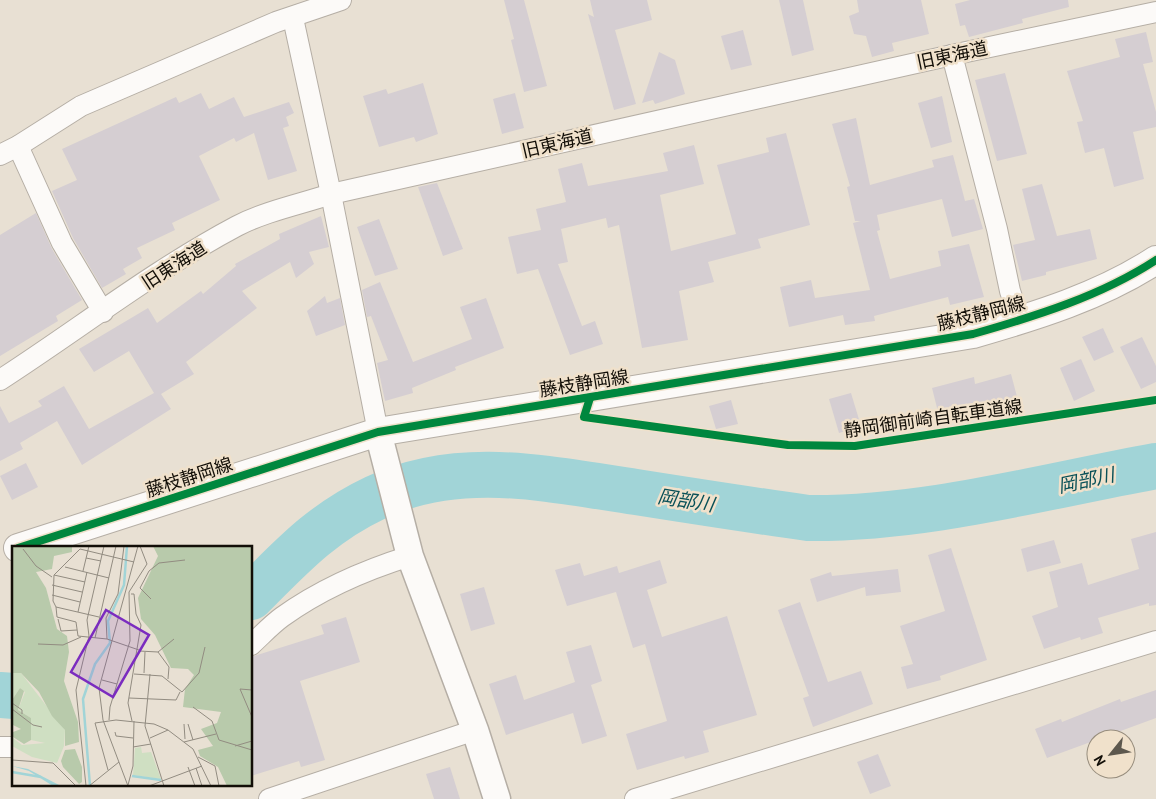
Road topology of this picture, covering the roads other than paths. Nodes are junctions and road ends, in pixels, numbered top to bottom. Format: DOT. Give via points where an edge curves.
graph roads {
  1 [pos="341,0"];
  2 [pos="316,3"];
  3 [pos="1156,12"];
  4 [pos="292,18"];
  5 [pos="952,54"];
  6 [pos="9,150"];
  7 [pos="331,194"];
  8 [pos="1156,260"];
  9 [pos="103,312"];
  10 [pos="1020,321"];
  11 [pos="0,380"];
  12 [pos="378,432"];
  13 [pos="24,546"];
  14 [pos="410,556"];
  15 [pos="1156,641"];
  16 [pos="252,644"];
  17 [pos="475,730"];
  18 [pos="269,799"];
  19 [pos="496,799"];
  20 [pos="635,799"];
  1 -- 2 [label="street"];
  2 -- 4 [label="street"];
  3 -- 5 [label="street, 旧東海道"];
  4 -- 6 [label="street" via="81,106"];
  4 -- 7 [label="street"];
  5 -- 7 [label="street, 旧東海道"];
  5 -- 10 [label="street"];
  6 -- 9 [label="street"];
  7 -- 9 [label="street, 旧東海道" via="239,225 178,259"];
  7 -- 12 [label="street"];
  8 -- 10 [label="main road, 藤枝静岡線" via="1069,304"];
  9 -- 11 [label="street, 旧東海道"];
  10 -- 12 [label="main road, 藤枝静岡線" via="974,334"];
  12 -- 13 [label="main road, 藤枝静岡線"];
  12 -- 14 [label="street"];
  14 -- 16 [label="street" via="338,583 282,617"];
  14 -- 17 [label="street"];
  15 -- 20 [label="street"];
  17 -- 18 [label="street"];
  17 -- 19 [label="street"];
}
